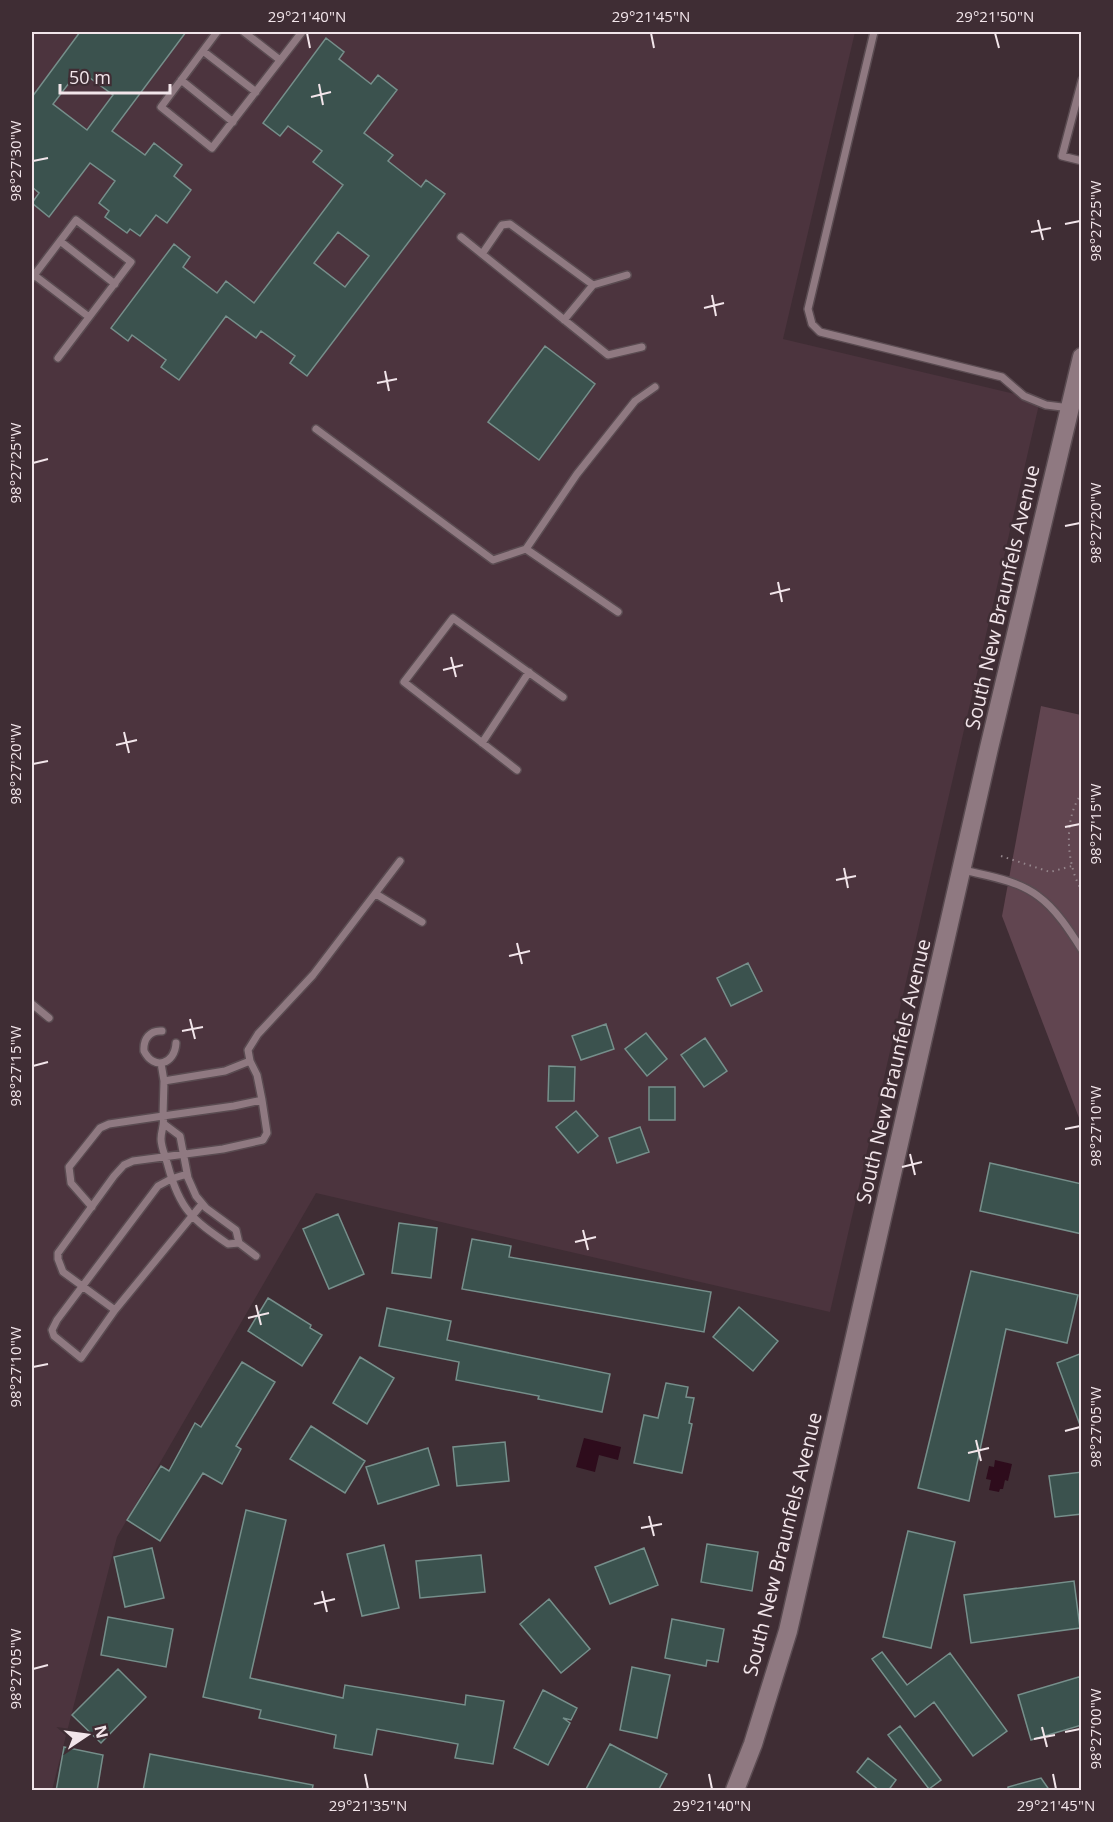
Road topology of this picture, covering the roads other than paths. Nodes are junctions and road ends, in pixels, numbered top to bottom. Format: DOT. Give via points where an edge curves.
graph roads {
  1 [pos="217,32"];
  2 [pos="244,32"];
  3 [pos="302,32"];
  4 [pos="874,32"];
  5 [pos="203,51"];
  6 [pos="280,60"];
  7 [pos="181,80"];
  8 [pos="1082,80"];
  9 [pos="256,92"];
  10 [pos="233,122"];
  11 [pos="1082,161"];
  12 [pos="461,237"];
  13 [pos="60,241"];
  14 [pos="482,254"];
  15 [pos="627,275"];
  16 [pos="33,276"];
  17 [pos="115,284"];
  18 [pos="593,285"];
  19 [pos="89,317"];
  20 [pos="564,320"];
  21 [pos="642,347"];
  22 [pos="1082,357"];
  23 [pos="58,358"];
  24 [pos="655,387"];
  25 [pos="1070,408"];
  26 [pos="316,429"];
  27 [pos="526,549"];
  28 [pos="618,612"];
  29 [pos="529,672"];
  30 [pos="564,697"];
  31 [pos="482,742"];
  32 [pos="517,770"];
  33 [pos="400,861"];
  34 [pos="962,870"];
  35 [pos="376,894"];
  36 [pos="422,922"];
  37 [pos="1082,951"];
  38 [pos="32,1004"];
  39 [pos="49,1018"];
  40 [pos="162,1030"];
  41 [pos="176,1043"];
  42 [pos="250,1061"];
  43 [pos="161,1063"];
  44 [pos="164,1081"];
  45 [pos="262,1100"];
  46 [pos="164,1120"];
  47 [pos="183,1155"];
  48 [pos="166,1157"];
  49 [pos="187,1174"];
  50 [pos="171,1179"];
  51 [pos="202,1204"];
  52 [pos="92,1207"];
  53 [pos="191,1216"];
  54 [pos="239,1243"];
  55 [pos="256,1256"];
  56 [pos="82,1285"];
  57 [pos="116,1310"];
  58 [pos="735,1791"];
  1 -- 5 [label="lane"];
  2 -- 6 [label="lane"];
  3 -- 6 [label="lane"];
  4 -- 25 [label="lane" via="808,309 812,324 820,332 1002,377 1024,396 1046,405"];
  5 -- 7 [label="lane"];
  5 -- 9 [label="lane"];
  6 -- 9 [label="lane"];
  7 -- 10 [label="lane"];
  7 -- 10 [label="lane" via="161,108 213,148"];
  8 -- 11 [label="lane" via="1062,156"];
  9 -- 10 [label="lane"];
  12 -- 14 [label="lane"];
  13 -- 16 [label="lane"];
  13 -- 17 [label="lane"];
  13 -- 17 [label="lane" via="76,220 132,262"];
  14 -- 18 [label="lane" via="502,225 510,224"];
  14 -- 20 [label="lane"];
  15 -- 18 [label="lane"];
  16 -- 19 [label="lane"];
  17 -- 19 [label="lane"];
  18 -- 20 [label="lane"];
  19 -- 23 [label="lane"];
  20 -- 21 [label="lane" via="608,355"];
  22 -- 25 [label="main road, South New Braunfels Avenue"];
  24 -- 27 [label="lane" via="635,400 577,474"];
  25 -- 34 [label="main road, South New Braunfels Avenue"];
  26 -- 27 [label="lane" via="493,560"];
  27 -- 28 [label="lane"];
  29 -- 30 [label="lane"];
  29 -- 31 [label="lane"];
  29 -- 31 [label="lane" via="453,618 405,682"];
  31 -- 32 [label="lane"];
  33 -- 35 [label="lane"];
  34 -- 37 [label="lane" via="1006,880 1038,895 1069,929"];
  34 -- 58 [label="main road, South New Braunfels Avenue" via="788,1631"];
  35 -- 36 [label="lane"];
  35 -- 42 [label="lane" via="313,975 258,1035 248,1050"];
  38 -- 39 [label="lane"];
  40 -- 43 [label="lane" via="148,1035 144,1045 150,1060"];
  41 -- 43 [label="lane" via="174,1055"];
  42 -- 44 [label="lane" via="225,1071"];
  42 -- 45 [label="lane"];
  43 -- 44 [label="lane"];
  44 -- 46 [label="lane"];
  45 -- 46 [label="lane"];
  45 -- 47 [label="lane" via="267,1133 263,1140"];
  46 -- 47 [label="lane" via="180,1136"];
  46 -- 48 [label="lane" via="161,1140"];
  46 -- 52 [label="lane" via="109,1124 93,1135 69,1167 71,1183"];
  47 -- 48 [label="lane"];
  47 -- 49 [label="lane"];
  48 -- 50 [label="lane"];
  48 -- 52 [label="lane" via="124,1165"];
  49 -- 50 [label="lane"];
  49 -- 51 [label="lane"];
  50 -- 53 [label="lane"];
  50 -- 56 [label="lane" via="158,1186"];
  51 -- 53 [label="lane"];
  51 -- 54 [label="lane" via="236,1230"];
  52 -- 56 [label="lane" via="58,1253 63,1272"];
  53 -- 54 [label="lane" via="228,1244"];
  53 -- 57 [label="lane"];
  54 -- 55 [label="lane"];
  56 -- 57 [label="lane"];
  56 -- 57 [label="lane" via="52,1330 81,1358"];
}
